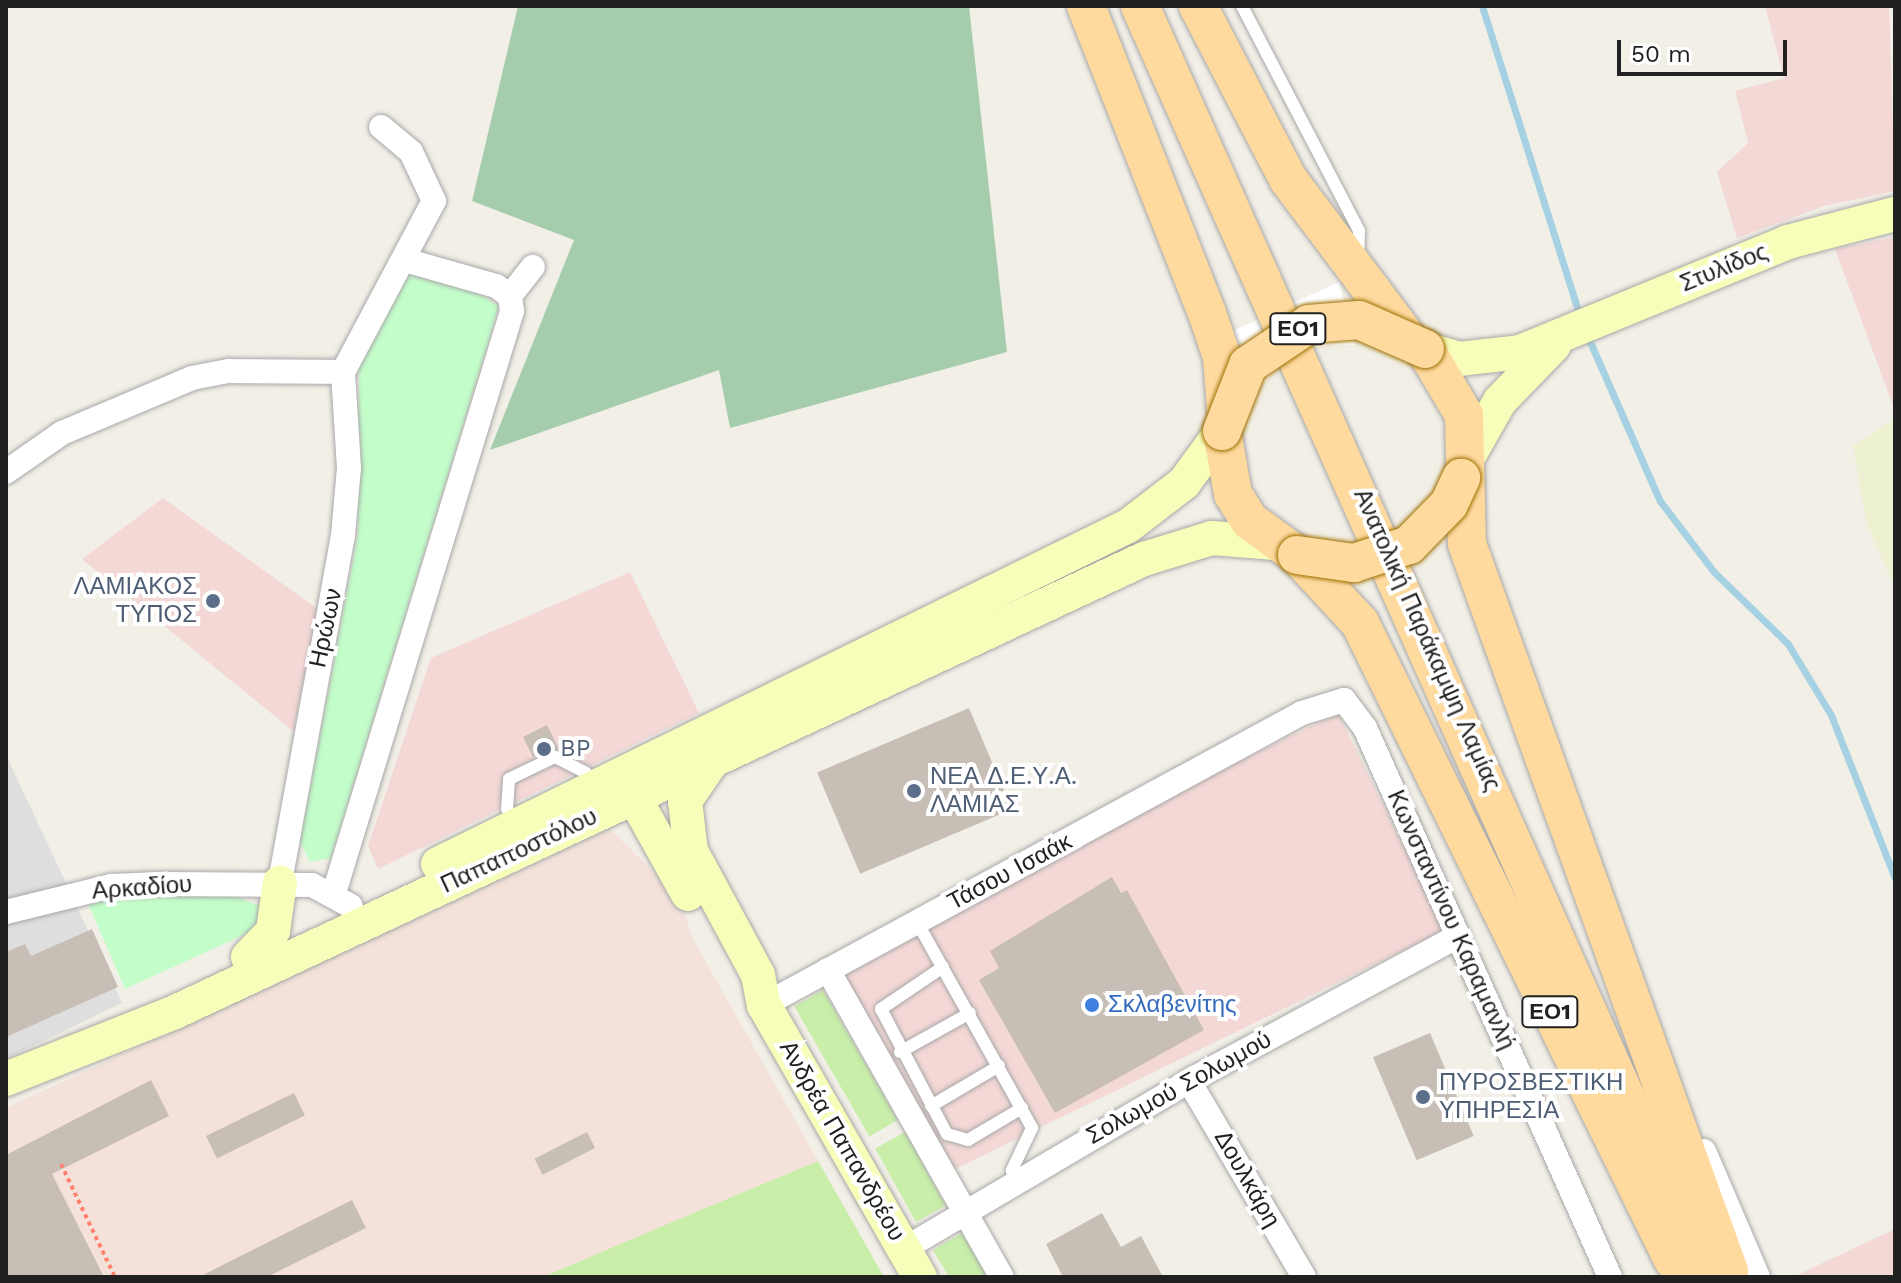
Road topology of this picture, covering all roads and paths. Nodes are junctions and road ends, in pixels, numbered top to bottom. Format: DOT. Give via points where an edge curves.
graph roads {
  1 [pos="1086,6"];
  2 [pos="1140,6"];
  3 [pos="1198,6"];
  4 [pos="1242,6"];
  5 [pos="381,127"];
  6 [pos="1895,214"];
  7 [pos="405,260"];
  8 [pos="533,267"];
  9 [pos="1354,275"];
  10 [pos="510,296"];
  11 [pos="1560,339"];
  12 [pos="1415,342"];
  13 [pos="343,372"];
  14 [pos="1224,420"];
  15 [pos="1462,471"];
  16 [pos="6,472"];
  17 [pos="1286,549"];
  18 [pos="1344,700"];
  19 [pos="713,761"];
  20 [pos="586,773"];
  21 [pos="634,783"];
  22 [pos="507,809"];
  23 [pos="280,882"];
  24 [pos="348,908"];
  25 [pos="6,912"];
  26 [pos="917,922"];
  27 [pos="1458,936"];
  28 [pos="1617,948"];
  29 [pos="248,957"];
  30 [pos="943,967"];
  31 [pos="828,970"];
  32 [pos="764,1005"];
  33 [pos="970,1013"];
  34 [pos="107,1034"];
  35 [pos="900,1052"];
  36 [pos="999,1066"];
  37 [pos="6,1079"];
  38 [pos="1189,1081"];
  39 [pos="931,1106"];
  40 [pos="1022,1108"];
  41 [pos="61,1164"];
  42 [pos="1015,1182"];
  43 [pos="966,1211"];
  44 [pos="912,1263"];
  45 [pos="115,1277"];
  46 [pos="1002,1277"];
  47 [pos="1304,1277"];
  48 [pos="1610,1277"];
  49 [pos="1682,1277"];
  50 [pos="1706,1277"];
  51 [pos="1731,1277"];
  52 [pos="1758,1277"];
  1 -- 14 [label="main road" via="1210,321 1222,357"];
  2 -- 50 [label="main road, Ανατολική Παράκαμψη Λαμίας"];
  3 -- 9 [label="main road" via="1288,179"];
  4 -- 9 [label="lane" via="1359,231"];
  5 -- 7 [label="street" via="411,152 434,201"];
  6 -- 11 [label="main road, Στυλίδος / ΕΟ1" via="1788,242"];
  7 -- 10 [label="street"];
  7 -- 13 [label="street"];
  8 -- 10 [label="street"];
  9 -- 12 [label="main road"];
  10 -- 24 [label="street" via="499,354"];
  11 -- 12 [label="main road, Στυλίδος / ΕΟ1" via="1482,359"];
  11 -- 15 [label="main road, Στυλίδος / ΕΟ1" via="1500,401"];
  12 -- 14 [label="main road, ΕΟ1, bridge" via="1359,320 1298,329 1248,365"];
  12 -- 15 [label="main road" via="1455,390"];
  13 -- 16 [label="street" via="255,370 192,378 62,433"];
  13 -- 23 [label="street, Ηρώων" via="349,468 343,535"];
  14 -- 17 [label="main road, ΕΟ1" via="1233,494"];
  14 -- 21 [label="main road, Παπαποστόλου" via="1184,483 1128,526 793,691"];
  15 -- 17 [label="main road, ΕΟ1, bridge" via="1431,527 1396,551 1354,563"];
  15 -- 28 [label="main road" via="1467,544"];
  17 -- 19 [label="main road, Παπαποστόλου" via="1212,538 1177,548"];
  17 -- 49 [label="main road, ΕΟ1" via="1341,599 1375,652"];
  18 -- 26 [label="street, Τάσου Ισαάκ" via="1302,713"];
  18 -- 27 [label="street, Κωνσταντίνου Καραμανλή" via="1355,707"];
  19 -- 21 [label="main road, Παπαποστόλου"];
  19 -- 32 [label="main road, Ανδρέα Παπανδρέου" via="690,786 684,835 758,975"];
  20 -- 22 [label="lane" via="555,757 509,779"];
  21 -- 24 [label="main road, Παπαποστόλου"];
  21 -- 32 [label="main road, Ανδρέα Παπανδρέου" via="739,987"];
  23 -- 24 [label="street, Αρκαδίου"];
  23 -- 25 [label="street, Αρκαδίου" via="111,886"];
  23 -- 29 [label="main road" via="273,931"];
  24 -- 29 [label="main road, Παπαποστόλου"];
  24 -- 34 [label="main road, Παπαποστόλου" via="175,1012"];
  26 -- 30 [label="lane"];
  26 -- 31 [label="street, Τάσου Ισαάκ"];
  27 -- 38 [label="street, Σολωμού Σολωμού"];
  27 -- 48 [label="street, Κωνσταντίνου Καραμανλή"];
  28 -- 51 [label="main road"];
  28 -- 52 [label="street"];
  29 -- 34 [label="main road, Παπαποστόλου"];
  30 -- 33 [label="lane"];
  30 -- 35 [label="lane" via="881,1009"];
  31 -- 32 [label="street, Τάσου Ισαάκ"];
  31 -- 43 [label="street"];
  32 -- 44 [label="main road, Ανδρέα Παπανδρέου"];
  33 -- 35 [label="lane"];
  33 -- 36 [label="lane"];
  34 -- 37 [label="main road, Παπαποστόλου"];
  35 -- 39 [label="lane"];
  36 -- 39 [label="lane"];
  36 -- 40 [label="lane"];
  38 -- 42 [label="street, Σολωμού Σολωμού"];
  38 -- 47 [label="street, Δουλκάρη"];
  39 -- 40 [label="lane" via="957,1142"];
  40 -- 42 [label="lane" via="1032,1140 1012,1170"];
  41 -- 45 [label="path"];
  42 -- 43 [label="street, Σολωμού Σολωμού"];
  43 -- 44 [label="street, Σολωμού Σολωμού"];
  43 -- 46 [label="street"];
}
